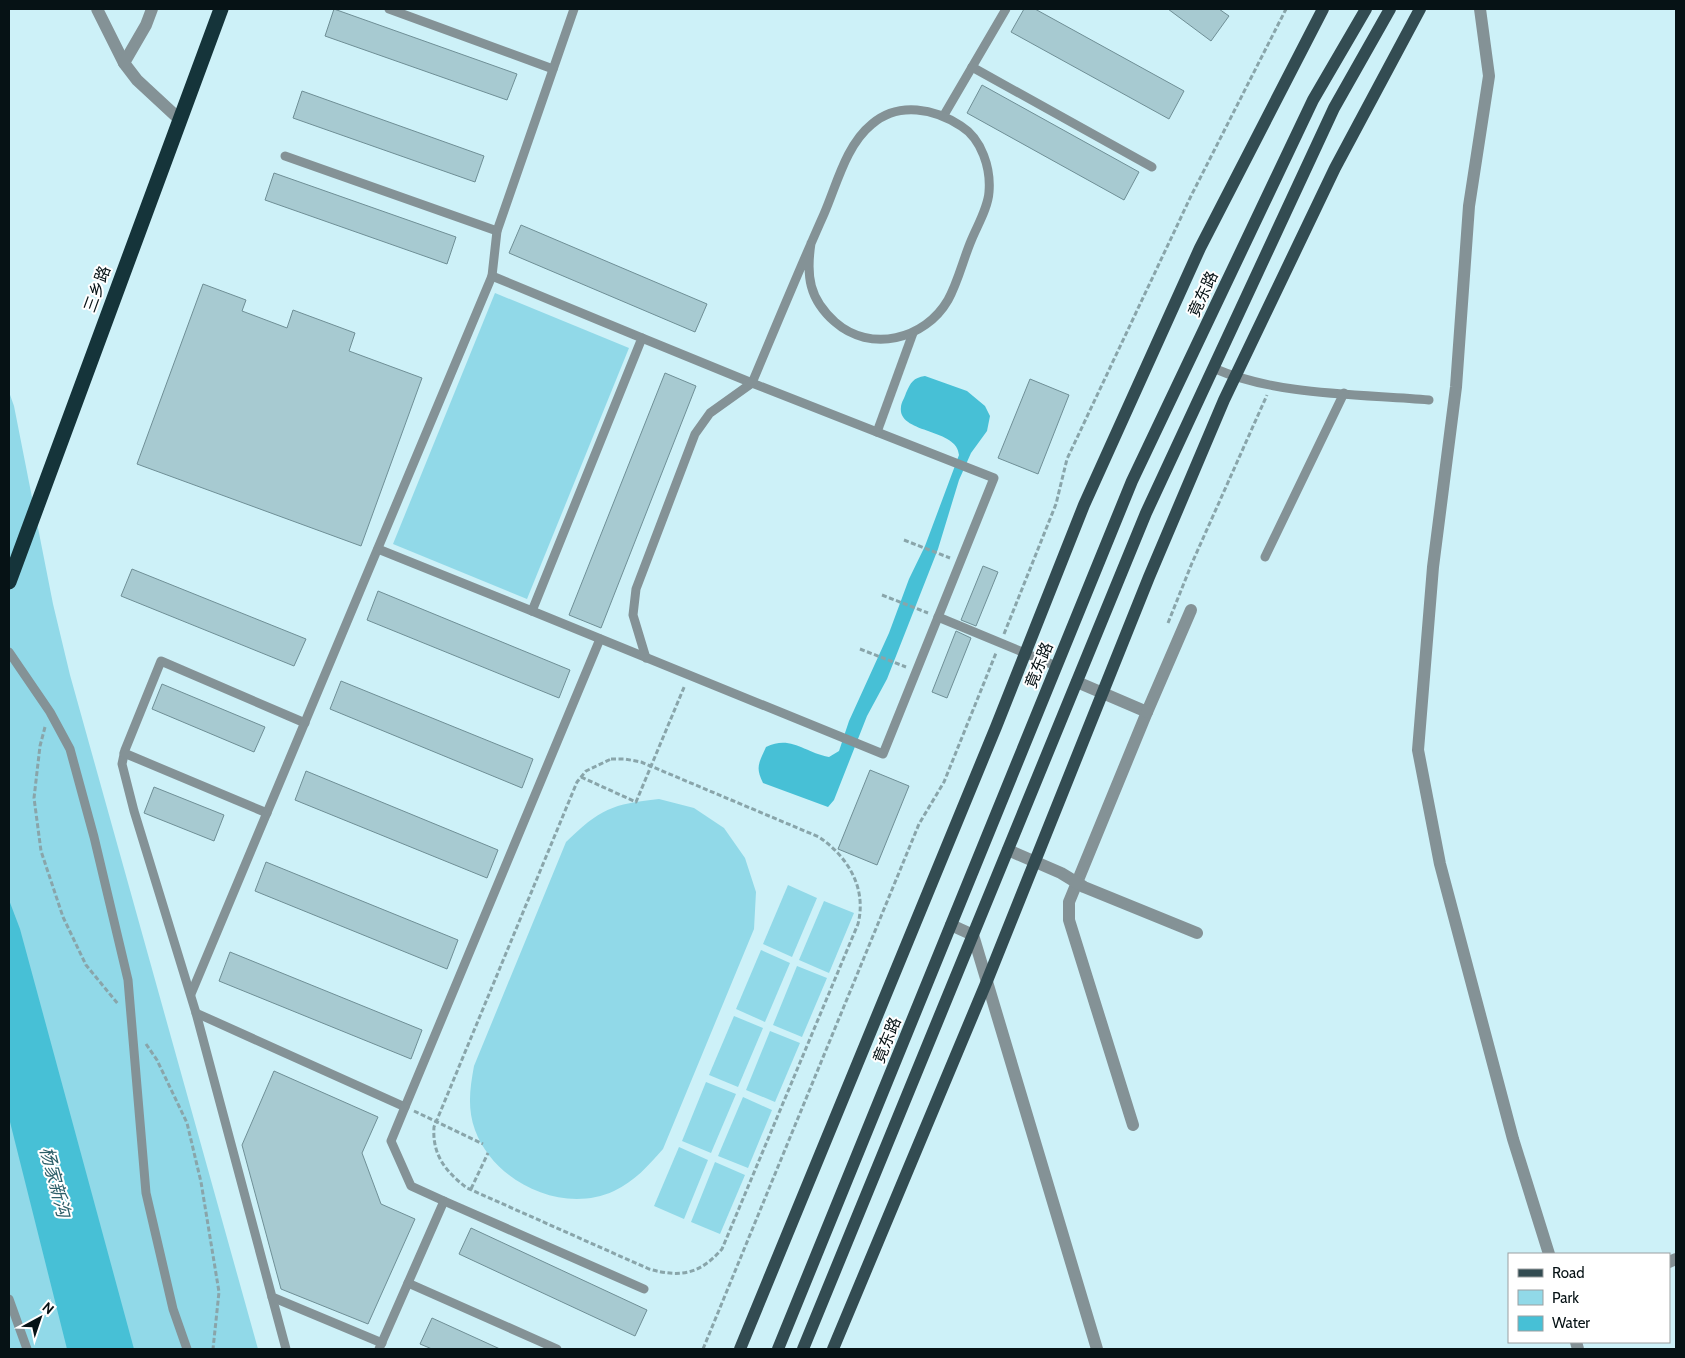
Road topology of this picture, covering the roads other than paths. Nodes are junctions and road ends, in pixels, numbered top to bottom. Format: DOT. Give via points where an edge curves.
graph roads {
  1 [pos="97,9"];
  2 [pos="152,9"];
  3 [pos="221,9"];
  4 [pos="389,9"];
  5 [pos="574,9"];
  6 [pos="1006,9"];
  7 [pos="1323,9"];
  8 [pos="1366,9"];
  9 [pos="1390,9"];
  10 [pos="1420,9"];
  11 [pos="1480,9"];
  12 [pos="124,63"];
  13 [pos="972,67"];
  14 [pos="553,69"];
  15 [pos="944,115"];
  16 [pos="178,118"];
  17 [pos="285,156"];
  18 [pos="1152,167"];
  19 [pos="496,232"];
  20 [pos="811,243"];
  21 [pos="492,276"];
  22 [pos="913,333"];
  23 [pos="642,338"];
  24 [pos="1214,368"];
  25 [pos="1235,377"];
  26 [pos="752,382"];
  27 [pos="1344,393"];
  28 [pos="1429,400"];
  29 [pos="877,432"];
  30 [pos="378,549"];
  31 [pos="1265,557"];
  32 [pos="9,582"];
  33 [pos="1191,610"];
  34 [pos="532,611"];
  35 [pos="938,618"];
  36 [pos="600,639"];
  37 [pos="9,652"];
  38 [pos="1026,654"];
  39 [pos="646,658"];
  40 [pos="1056,666"];
  41 [pos="1077,682"];
  42 [pos="1102,693"];
  43 [pos="1147,712"];
  44 [pos="305,723"];
  45 [pos="124,753"];
  46 [pos="267,813"];
  47 [pos="1008,850"];
  48 [pos="1034,861"];
  49 [pos="1077,882"];
  50 [pos="951,925"];
  51 [pos="1197,933"];
  52 [pos="973,935"];
  53 [pos="987,981"];
  54 [pos="191,994"];
  55 [pos="196,1013"];
  56 [pos="405,1107"];
  57 [pos="1133,1125"];
  58 [pos="444,1201"];
  59 [pos="1549,1253"];
  60 [pos="408,1283"];
  61 [pos="644,1289"];
  62 [pos="272,1297"];
  63 [pos="9,1299"];
  64 [pos="381,1346"];
  65 [pos="26,1349"];
  66 [pos="187,1349"];
  67 [pos="286,1349"];
  68 [pos="557,1349"];
  69 [pos="740,1349"];
  70 [pos="778,1349"];
  71 [pos="804,1349"];
  72 [pos="833,1349"];
  73 [pos="1097,1349"];
  1 -- 12 [label="street"];
  2 -- 12 [label="street"];
  3 -- 16 [label="highway, 三乡路"];
  4 -- 14 [label="lane"];
  5 -- 14 [label="lane"];
  6 -- 13 [label="lane"];
  7 -- 38 [label="main road" via="1200,248 1084,505"];
  8 -- 40 [label="main road, 竟东路" via="1313,100 1132,481"];
  9 -- 24 [label="main road" via="1334,108"];
  10 -- 25 [label="main road" via="1335,168"];
  11 -- 59 [label="street" via="1489,76 1469,206 1456,387 1433,567 1418,750 1440,864 1514,1139"];
  12 -- 16 [label="street" via="137,80"];
  13 -- 15 [label="lane"];
  13 -- 18 [label="lane"];
  14 -- 19 [label="lane"];
  15 -- 20 [label="lane" via="920,109 896,112 874,122 856,139"];
  15 -- 22 [label="lane" via="965,128 980,147 989,170 989,194 948,300 933,320"];
  16 -- 32 [label="highway, 三乡路"];
  17 -- 19 [label="lane"];
  19 -- 21 [label="lane"];
  20 -- 22 [label="lane" via="808,267 812,291 824,312 843,328 865,338 889,340"];
  20 -- 26 [label="lane"];
  21 -- 23 [label="lane"];
  21 -- 30 [label="lane"];
  22 -- 29 [label="lane"];
  23 -- 26 [label="lane"];
  23 -- 34 [label="lane"];
  24 -- 25 [label="lane"];
  24 -- 41 [label="main road" via="1146,513"];
  25 -- 27 [label="lane" via="1286,388"];
  25 -- 42 [label="main road"];
  26 -- 29 [label="lane"];
  26 -- 39 [label="lane" via="710,413 695,434 636,588 633,615"];
  27 -- 28 [label="lane"];
  27 -- 31 [label="lane"];
  29 -- 35 [label="lane" via="994,478"];
  30 -- 34 [label="lane"];
  30 -- 44 [label="lane"];
  33 -- 43 [label="street"];
  34 -- 36 [label="lane"];
  35 -- 38 [label="lane"];
  35 -- 39 [label="lane" via="883,754"];
  36 -- 39 [label="lane"];
  36 -- 56 [label="lane"];
  37 -- 66 [label="lane" via="50,712 70,749 94,837 128,980 146,1193 173,1309"];
  38 -- 40 [label="lane"];
  38 -- 69 [label="main road"];
  40 -- 50 [label="main road, 竟东路"];
  41 -- 42 [label="street"];
  41 -- 47 [label="main road"];
  42 -- 43 [label="street"];
  42 -- 48 [label="main road"];
  43 -- 49 [label="street"];
  44 -- 45 [label="lane" via="161,661"];
  44 -- 46 [label="lane"];
  45 -- 46 [label="lane"];
  45 -- 54 [label="lane" via="122,764 134,811"];
  46 -- 54 [label="lane"];
  47 -- 48 [label="street"];
  47 -- 52 [label="main road"];
  48 -- 49 [label="street"];
  48 -- 53 [label="main road"];
  49 -- 51 [label="street"];
  49 -- 57 [label="street" via="1069,902 1069,920"];
  50 -- 52 [label="street"];
  50 -- 70 [label="main road, 竟东路"];
  52 -- 53 [label="street"];
  52 -- 71 [label="main road"];
  53 -- 72 [label="main road"];
  53 -- 73 [label="street"];
  54 -- 55 [label="lane"];
  55 -- 56 [label="lane"];
  55 -- 62 [label="lane"];
  56 -- 58 [label="lane" via="391,1141 411,1186"];
  58 -- 60 [label="lane"];
  58 -- 61 [label="lane"];
  60 -- 64 [label="lane"];
  60 -- 68 [label="lane"];
  62 -- 64 [label="lane"];
  62 -- 67 [label="lane"];
  63 -- 65 [label="lane"];
}
